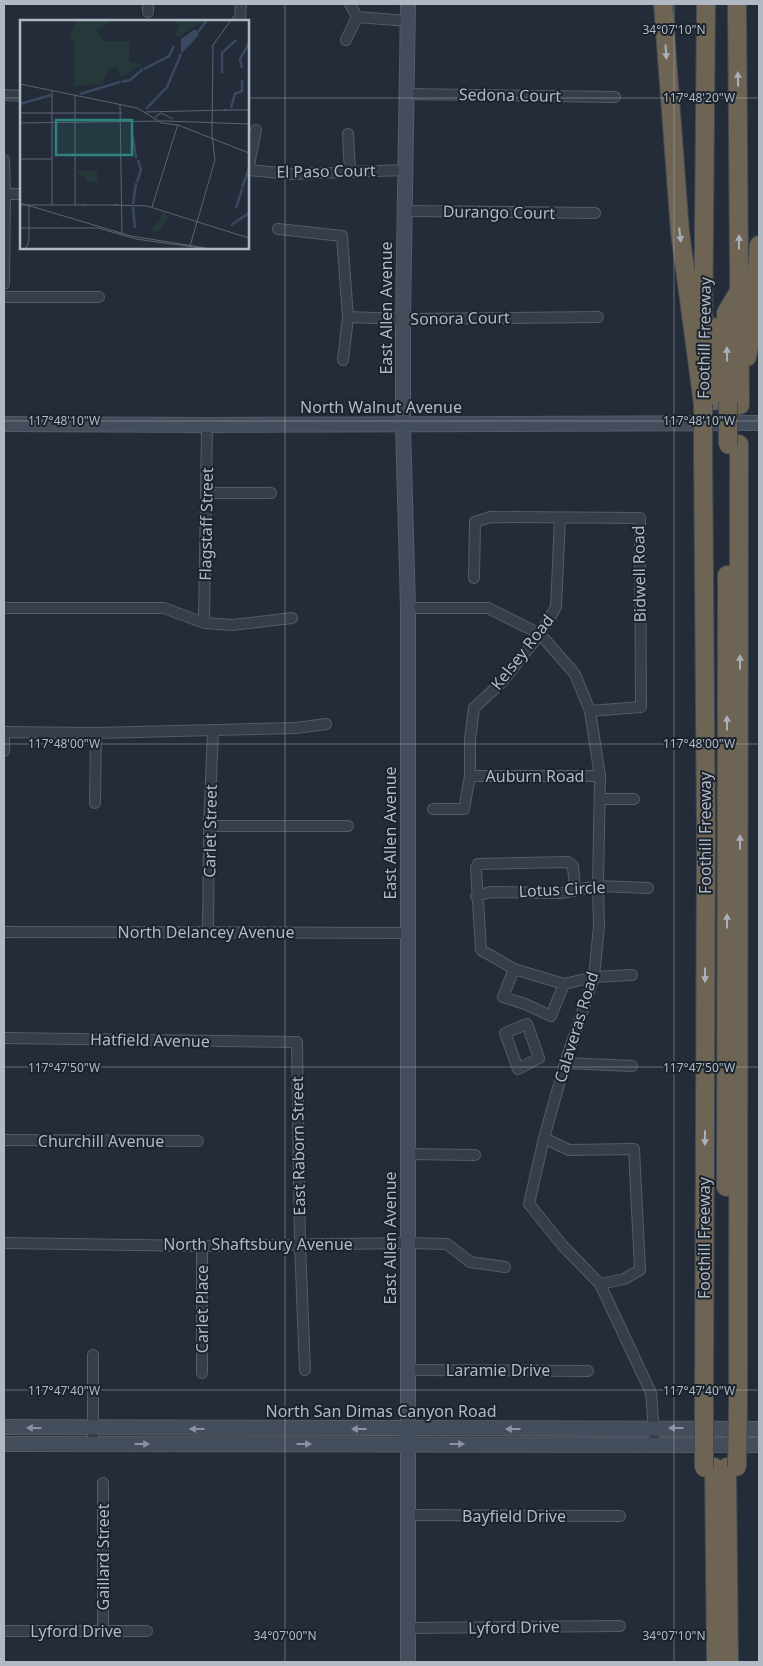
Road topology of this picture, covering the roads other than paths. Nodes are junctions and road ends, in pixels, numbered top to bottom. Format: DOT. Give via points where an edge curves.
graph roads {
  1 [pos="241,4"];
  2 [pos="350,4"];
  3 [pos="408,4"];
  4 [pos="663,4"];
  5 [pos="706,4"];
  6 [pos="716,4"];
  7 [pos="737,4"];
  8 [pos="357,17"];
  9 [pos="238,20"];
  10 [pos="408,21"];
  11 [pos="346,40"];
  12 [pos="406,94"];
  13 [pos="4,95"];
  14 [pos="20,96"];
  15 [pos="615,97"];
  16 [pos="256,130"];
  17 [pos="348,134"];
  18 [pos="4,160"];
  19 [pos="249,165"];
  20 [pos="249,170"];
  21 [pos="405,170"];
  22 [pos="350,172"];
  23 [pos="6,194"];
  24 [pos="20,194"];
  25 [pos="404,211"];
  26 [pos="595,213"];
  27 [pos="278,229"];
  28 [pos="759,245"];
  29 [pos="4,284"];
  30 [pos="739,290"];
  31 [pos="4,297"];
  32 [pos="99,297"];
  33 [pos="348,317"];
  34 [pos="598,317"];
  35 [pos="403,318"];
  36 [pos="343,360"];
  37 [pos="740,386"];
  38 [pos="721,403"];
  39 [pos="759,423"];
  40 [pos="4,424"];
  41 [pos="403,424"];
  42 [pos="207,425"];
  43 [pos="721,444"];
  44 [pos="271,493"];
  45 [pos="207,494"];
  46 [pos="560,518"];
  47 [pos="474,578"];
  48 [pos="4,608"];
  49 [pos="408,608"];
  50 [pos="292,618"];
  51 [pos="204,623"];
  52 [pos="540,634"];
  53 [pos="590,711"];
  54 [pos="326,724"];
  55 [pos="213,730"];
  56 [pos="4,732"];
  57 [pos="96,733"];
  58 [pos="4,751"];
  59 [pos="470,776"];
  60 [pos="600,776"];
  61 [pos="600,799"];
  62 [pos="634,799"];
  63 [pos="95,803"];
  64 [pos="433,809"];
  65 [pos="209,826"];
  66 [pos="348,826"];
  67 [pos="598,886"];
  68 [pos="648,888"];
  69 [pos="575,890"];
  70 [pos="476,896"];
  71 [pos="4,932"];
  72 [pos="208,932"];
  73 [pos="408,933"];
  74 [pos="514,969"];
  75 [pos="632,975"];
  76 [pos="594,977"];
  77 [pos="564,984"];
  78 [pos="525,1004"];
  79 [pos="527,1024"];
  80 [pos="4,1038"];
  81 [pos="297,1042"];
  82 [pos="565,1063"];
  83 [pos="632,1066"];
  84 [pos="544,1138"];
  85 [pos="4,1140"];
  86 [pos="198,1141"];
  87 [pos="408,1154"];
  88 [pos="475,1155"];
  89 [pos="408,1242"];
  90 [pos="4,1243"];
  91 [pos="300,1245"];
  92 [pos="202,1246"];
  93 [pos="505,1267"];
  94 [pos="600,1284"];
  95 [pos="93,1355"];
  96 [pos="305,1370"];
  97 [pos="408,1370"];
  98 [pos="588,1371"];
  99 [pos="202,1373"];
  100 [pos="721,1407"];
  101 [pos="4,1427"];
  102 [pos="93,1428"];
  103 [pos="654,1428"];
  104 [pos="408,1429"];
  105 [pos="759,1429"];
  106 [pos="93,1443"];
  107 [pos="4,1444"];
  108 [pos="408,1444"];
  109 [pos="655,1445"];
  110 [pos="759,1445"];
  111 [pos="721,1467"];
  112 [pos="103,1484"];
  113 [pos="408,1515"];
  114 [pos="620,1516"];
  115 [pos="709,1601"];
  116 [pos="620,1626"];
  117 [pos="408,1628"];
  118 [pos="4,1631"];
  119 [pos="103,1631"];
  120 [pos="147,1631"];
  121 [pos="730,1659"];
  122 [pos="408,1662"];
  123 [pos="706,1662"];
  1 -- 9 [label="street"];
  2 -- 8 [label="street"];
  3 -- 10 [label="main road, East Allen Avenue"];
  4 -- 38 [label="highway, one-way" via="680,232"];
  5 -- 38 [label="highway, Foothill Freeway"];
  6 -- 38 [label="highway"];
  30 -- 7 [label="highway, Foothill Freeway, one-way"];
  8 -- 10 [label="street"];
  8 -- 11 [label="street"];
  10 -- 12 [label="main road, East Allen Avenue"];
  12 -- 15 [label="street, Sedona Court"];
  12 -- 21 [label="main road, East Allen Avenue"];
  13 -- 14 [label="street"];
  16 -- 19 [label="street"];
  17 -- 22 [label="street"];
  18 -- 23 [label="street"];
  20 -- 22 [label="street, El Paso Court" via="291,174"];
  21 -- 22 [label="street, El Paso Court"];
  21 -- 25 [label="main road, East Allen Avenue"];
  23 -- 24 [label="street"];
  23 -- 29 [label="street"];
  25 -- 26 [label="street, Durango Court"];
  25 -- 35 [label="main road, East Allen Avenue"];
  27 -- 33 [label="street" via="342,236"];
  28 -- 37 [label="highway" via="752,332"];
  30 -- 37 [label="highway, Foothill Freeway"];
  38 -- 30 [label="highway, one-way" via="726,313"];
  31 -- 32 [label="street"];
  33 -- 35 [label="street, Sonora Court"];
  33 -- 36 [label="street"];
  34 -- 35 [label="street, Sonora Court"];
  35 -- 41 [label="main road, East Allen Avenue"];
  37 -- 38 [label="highway, Foothill Freeway"];
  38 -- 43 [label="highway, Foothill Freeway, bridge"];
  38 -- 43 [label="highway, Foothill Freeway"];
  39 -- 41 [label="main road, North Walnut Avenue"];
  40 -- 42 [label="main road, North Walnut Avenue"];
  41 -- 42 [label="main road, North Walnut Avenue"];
  41 -- 49 [label="main road, East Allen Avenue"];
  42 -- 45 [label="street, Flagstaff Street"];
  100 -- 43 [label="highway, Foothill Freeway, one-way"];
  43 -- 100 [label="highway, Foothill Freeway, one-way" via="706,839 704,1292"];
  44 -- 45 [label="street"];
  45 -- 51 [label="street, Flagstaff Street"];
  46 -- 47 [label="street, Bidwell Road" via="490,517 476,522"];
  46 -- 52 [label="street, Kelsey Road" via="556,607"];
  46 -- 53 [label="street, Bidwell Road" via="640,518 641,707"];
  48 -- 51 [label="street" via="164,608"];
  49 -- 52 [label="street, Calaveras Road" via="488,608"];
  49 -- 73 [label="main road, East Allen Avenue"];
  50 -- 51 [label="street" via="232,625"];
  52 -- 53 [label="street, Calaveras Road" via="575,674"];
  52 -- 59 [label="street, Kelsey Road" via="502,682 474,708"];
  53 -- 60 [label="street, Calaveras Road"];
  54 -- 55 [label="street"];
  55 -- 57 [label="street"];
  55 -- 65 [label="street, Carlet Street"];
  56 -- 57 [label="street"];
  56 -- 58 [label="street"];
  57 -- 63 [label="street"];
  59 -- 60 [label="street, Auburn Road"];
  59 -- 64 [label="street, Kelsey Road" via="464,809"];
  60 -- 61 [label="street, Calaveras Road"];
  61 -- 62 [label="street, Auburn Road"];
  61 -- 67 [label="street, Calaveras Road"];
  65 -- 66 [label="street"];
  65 -- 72 [label="street, Carlet Street"];
  67 -- 68 [label="street, Lotus Circle"];
  67 -- 69 [label="street, Lotus Circle"];
  67 -- 76 [label="street, Calaveras Road" via="599,926"];
  69 -- 70 [label="street, Lotus Circle" via="491,892"];
  69 -- 70 [label="street" via="572,866 568,862 478,864"];
  70 -- 74 [label="street" via="481,950"];
  71 -- 72 [label="street, North Delancey Avenue"];
  72 -- 73 [label="street, North Delancey Avenue"];
  73 -- 87 [label="main road, East Allen Avenue"];
  74 -- 77 [label="street"];
  74 -- 78 [label="street" via="503,997"];
  75 -- 76 [label="street"];
  76 -- 77 [label="street"];
  76 -- 82 [label="street, Calaveras Road"];
  77 -- 78 [label="street" via="551,1016"];
  78 -- 79 [label="street"];
  80 -- 81 [label="street, Hatfield Avenue"];
  81 -- 91 [label="street, East Raborn Street"];
  82 -- 83 [label="street"];
  82 -- 84 [label="street, Calaveras Road"];
  84 -- 94 [label="street, Calaveras Road" via="529,1204"];
  84 -- 94 [label="street" via="569,1150 634,1148 640,1270 624,1280"];
  85 -- 86 [label="street, Churchill Avenue"];
  87 -- 88 [label="street"];
  87 -- 89 [label="main road, East Allen Avenue"];
  89 -- 91 [label="street, North Shaftsbury Avenue"];
  89 -- 93 [label="street, North Shaftsbury Avenue" via="447,1244 470,1262"];
  89 -- 97 [label="main road, East Allen Avenue"];
  90 -- 92 [label="street, North Shaftsbury Avenue"];
  91 -- 92 [label="street, North Shaftsbury Avenue"];
  91 -- 96 [label="street, East Raborn Street"];
  92 -- 99 [label="street, Carlet Place"];
  94 -- 103 [label="street, Calaveras Road" via="651,1393"];
  95 -- 102 [label="street"];
  97 -- 98 [label="street, Laramie Drive"];
  97 -- 104 [label="main road, East Allen Avenue"];
  100 -- 111 [label="highway, Foothill Freeway, bridge"];
  100 -- 111 [label="highway, Foothill Freeway, bridge"];
  102 -- 101 [label="main road, North San Dimas Canyon Road, one-way"];
  104 -- 102 [label="main road, North San Dimas Canyon Road, one-way"];
  102 -- 106 [label="street"];
  103 -- 104 [label="main road, North San Dimas Canyon Road, one-way"];
  105 -- 103 [label="main road, North San Dimas Canyon Road, one-way"];
  103 -- 109 [label="street, Calaveras Road"];
  104 -- 108 [label="main road, East Allen Avenue"];
  106 -- 107 [label="main road, North San Dimas Canyon Road"];
  106 -- 108 [label="main road, North San Dimas Canyon Road, one-way"];
  108 -- 109 [label="main road, North San Dimas Canyon Road, one-way"];
  108 -- 113 [label="main road, East Allen Avenue"];
  109 -- 110 [label="main road, North San Dimas Canyon Road"];
  111 -- 115 [label="highway, Foothill Freeway"];
  111 -- 121 [label="highway, Foothill Freeway" via="733,1578"];
  112 -- 119 [label="street, Gaillard Street"];
  113 -- 114 [label="street, Bayfield Drive"];
  113 -- 117 [label="main road, East Allen Avenue"];
  115 -- 121 [label="highway"];
  115 -- 123 [label="highway, Foothill Freeway"];
  116 -- 117 [label="street, Lyford Drive"];
  117 -- 122 [label="main road, East Allen Avenue"];
  118 -- 119 [label="street, Lyford Drive"];
  119 -- 120 [label="street, Lyford Drive"];
}
